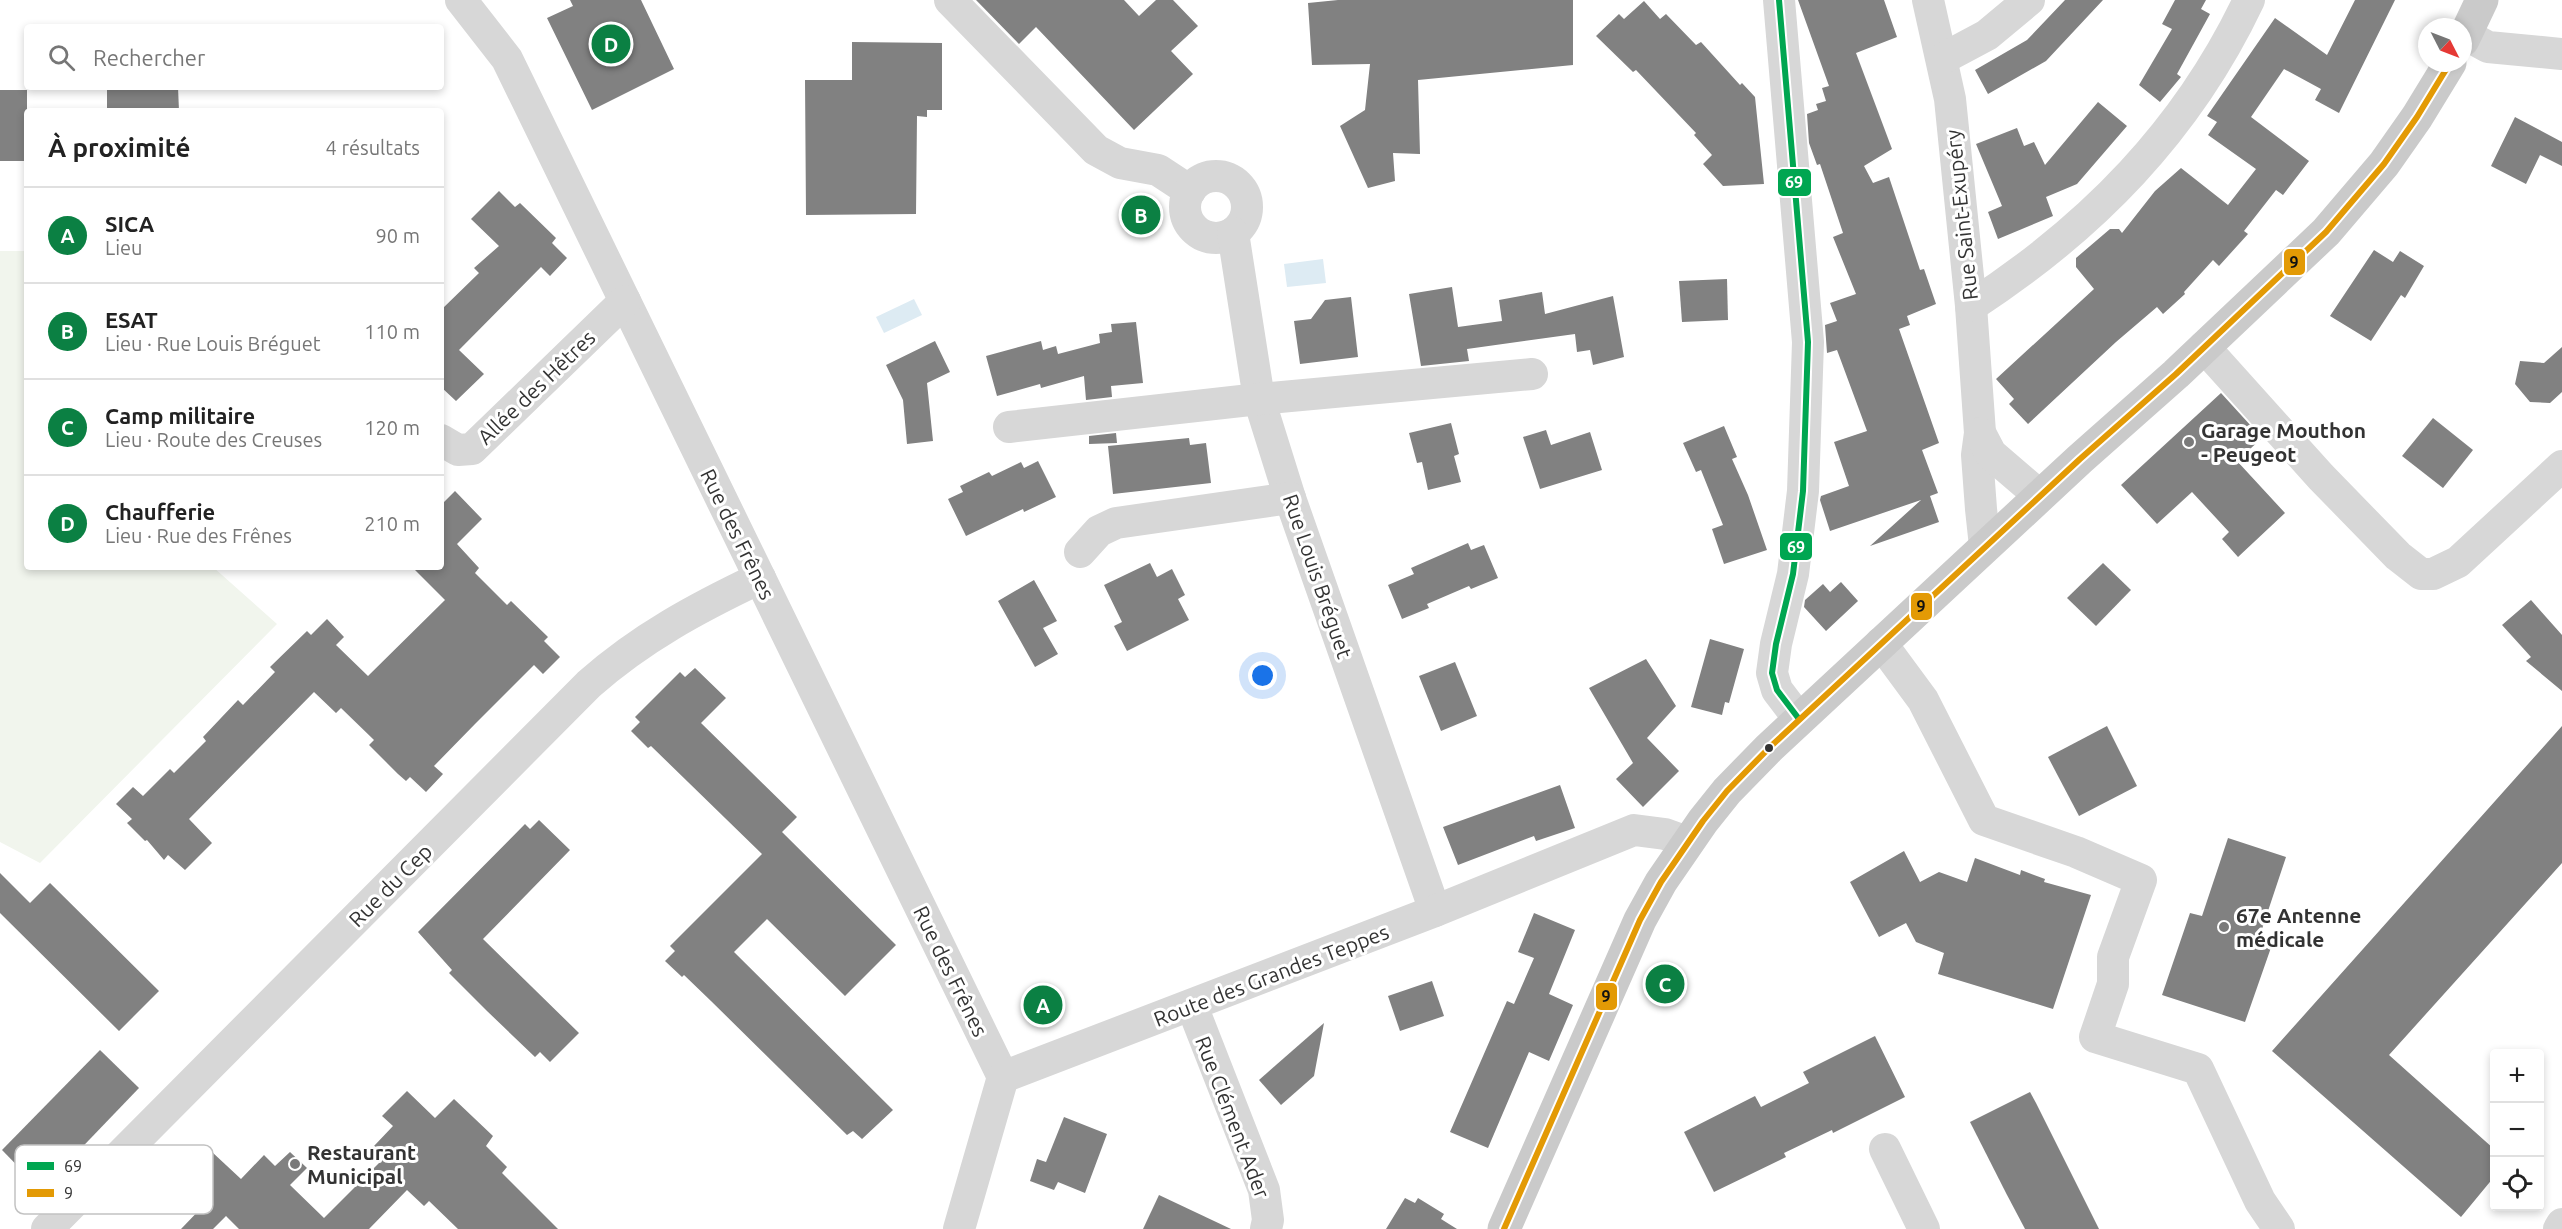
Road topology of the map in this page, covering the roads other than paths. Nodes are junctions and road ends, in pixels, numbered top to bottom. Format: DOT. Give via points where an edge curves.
graph roads {
  1 [pos="461,0"];
  2 [pos="950,0"];
  3 [pos="1779,0"];
  4 [pos="1928,0"];
  5 [pos="2029,0"];
  6 [pos="2248,0"];
  7 [pos="2482,0"];
  8 [pos="2472,21"];
  9 [pos="2472,46"];
  10 [pos="2562,54"];
  11 [pos="1942,59"];
  12 [pos="2444,72"];
  13 [pos="1190,191"];
  14 [pos="1233,233"];
  15 [pos="625,301"];
  16 [pos="1971,306"];
  17 [pos="2204,347"];
  18 [pos="1532,374"];
  19 [pos="1259,399"];
  20 [pos="1009,427"];
  21 [pos="1980,433"];
  22 [pos="444,442"];
  23 [pos="2562,466"];
  24 [pos="2040,496"];
  25 [pos="1290,498"];
  26 [pos="1985,546"];
  27 [pos="1080,552"];
  28 [pos="760,578"];
  29 [pos="1881,643"];
  30 [pos="1800,719"];
  31 [pos="1687,842"];
  32 [pos="1435,911"];
  33 [pos="1192,1006"];
  34 [pos="1003,1077"];
  35 [pos="131,1145"];
  36 [pos="1885,1149"];
  37 [pos="62,1214"];
  38 [pos="2562,1224"];
  39 [pos="47,1229"];
  40 [pos="959,1229"];
  41 [pos="1266,1229"];
  42 [pos="1504,1229"];
  43 [pos="1924,1229"];
  44 [pos="2279,1229"];
  45 [pos="2559,1229"];
  1 -- 15 [label="street, Rue des Frênes" via="507,60"];
  2 -- 13 [label="street" via="1096,150 1120,163 1158,170"];
  3 -- 30 [label="street" via="1808,342 1803,491 1793,574 1772,673 1777,690"];
  4 -- 11 [label="street, Rue Saint-Exupéry"];
  5 -- 11 [label="street" via="1987,35"];
  6 -- 16 [label="street" via="2207,77 2142,162 2069,235"];
  7 -- 8 [label="main road"];
  9 -- 10 [label="street"];
  11 -- 16 [label="street, Rue Saint-Exupéry" via="1950,99"];
  12 -- 17 [label="main road" via="2407,132 2346,211"];
  13 -- 14 [label="street" via="1185,213 1195,230 1214,238"];
  13 -- 14 [label="street" via="1194,185 1213,177 1222,177 1238,187 1246,205 1241,225"];
  14 -- 19 [label="street, Rue Louis Bréguet"];
  15 -- 22 [label="street, Allée des Hêtres" via="472,449 458,450"];
  15 -- 28 [label="street, Rue des Frênes"];
  16 -- 21 [label="street, Rue Saint-Exupéry"];
  17 -- 23 [label="street" via="2321,477 2409,567 2421,574 2433,574 2458,562"];
  17 -- 24 [label="main road"];
  18 -- 19 [label="street"];
  19 -- 20 [label="street"];
  19 -- 25 [label="street, Rue Louis Bréguet"];
  21 -- 24 [label="street, Rue Saint-Exupéry" via="1991,454"];
  21 -- 26 [label="street, Rue Saint-Exupéry" via="1977,455"];
  24 -- 26 [label="main road"];
  25 -- 27 [label="street" via="1116,523 1099,531"];
  25 -- 32 [label="street, Rue Louis Bréguet"];
  26 -- 29 [label="main road"];
  28 -- 34 [label="street, Rue des Frênes"];
  28 -- 35 [label="street, Rue du Cep" via="658,632 621,656 589,684"];
  29 -- 30 [label="main road"];
  29 -- 44 [label="street" via="1923,700 1984,820 2141,880 2113,957 2113,984 2095,1037 2198,1070 2259,1201"];
  30 -- 31 [label="main road" via="1727,790"];
  31 -- 32 [label="street, Route des Grandes Teppes" via="1634,830"];
  31 -- 42 [label="main road" via="1640,920"];
  32 -- 33 [label="street, Route des Grandes Teppes"];
  33 -- 34 [label="street, Route des Grandes Teppes"];
  33 -- 41 [label="street, Rue Clément Ader" via="1264,1190"];
  34 -- 40 [label="street"];
  36 -- 43 [label="street"];
  37 -- 39 [label="street, Rue du Cep"];
  38 -- 45 [label="street"];
}
